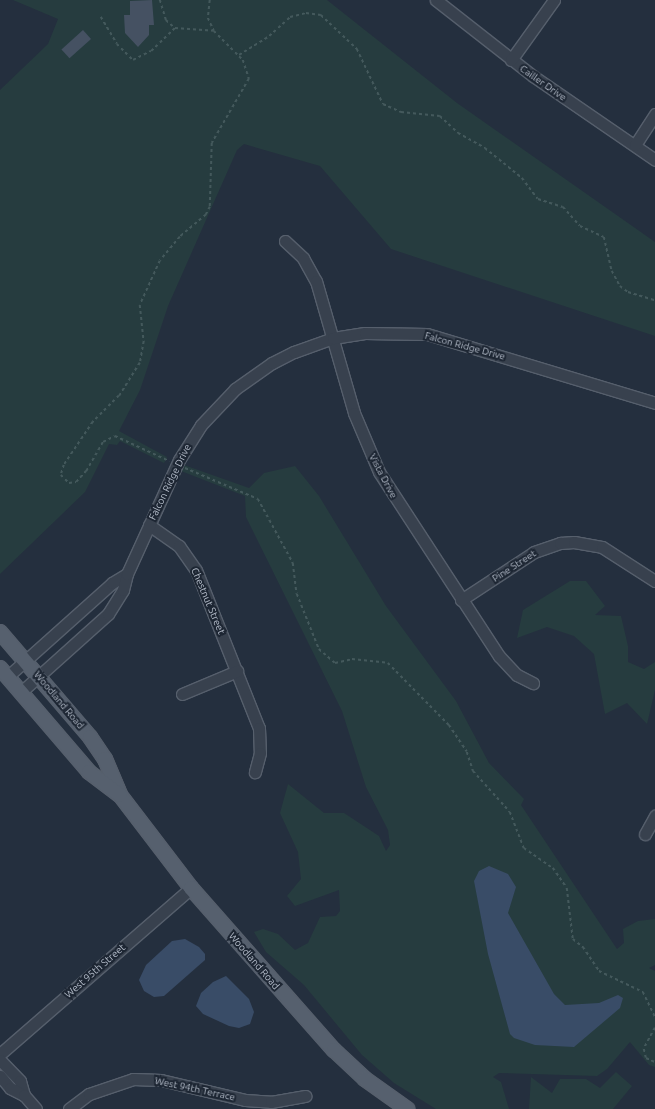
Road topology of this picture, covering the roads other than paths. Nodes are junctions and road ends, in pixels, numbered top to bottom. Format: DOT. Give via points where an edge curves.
graph roads {
  1 [pos="436,0"];
  2 [pos="554,0"];
  3 [pos="511,60"];
  4 [pos="655,114"];
  5 [pos="635,145"];
  6 [pos="655,160"];
  7 [pos="285,241"];
  8 [pos="333,338"];
  9 [pos="655,402"];
  10 [pos="149,525"];
  11 [pos="127,574"];
  12 [pos="655,581"];
  13 [pos="462,600"];
  14 [pos="0,632"];
  15 [pos="25,661"];
  16 [pos="237,670"];
  17 [pos="4,672"];
  18 [pos="38,676"];
  19 [pos="533,683"];
  20 [pos="21,692"];
  21 [pos="182,694"];
  22 [pos="255,772"];
  23 [pos="120,795"];
  24 [pos="655,816"];
  25 [pos="645,834"];
  26 [pos="190,888"];
  27 [pos="0,1054"];
  28 [pos="0,1060"];
  29 [pos="0,1076"];
  30 [pos="24,1095"];
  31 [pos="305,1096"];
  32 [pos="36,1109"];
  33 [pos="69,1109"];
  34 [pos="407,1109"];
  1 -- 3 [label="street, Cailler Drive"];
  2 -- 3 [label="street"];
  3 -- 5 [label="street, Cailler Drive"];
  4 -- 5 [label="street"];
  5 -- 6 [label="street, Cailler Drive"];
  7 -- 8 [label="street, Vista Drive" via="310,268"];
  8 -- 9 [label="street, Falcon Ridge Drive" via="385,332 426,334"];
  8 -- 10 [label="street, Falcon Ridge Drive" via="272,363 234,389 201,425 177,465"];
  8 -- 13 [label="street, Vista Drive" via="354,413 374,460 395,499"];
  10 -- 11 [label="street, Falcon Ridge Drive"];
  10 -- 16 [label="street, Chestnut Street" via="179,546 192,563"];
  11 -- 15 [label="street" via="112,583"];
  11 -- 18 [label="street, Falcon Ridge Drive" via="123,590 108,614"];
  12 -- 13 [label="street, Pine Street" via="602,547 574,542 560,543 534,552"];
  13 -- 19 [label="street, Vista Drive" via="507,666"];
  14 -- 15 [label="main road, Woodland Road"];
  15 -- 17 [label="street"];
  15 -- 18 [label="main road, Woodland Road"];
  16 -- 21 [label="street"];
  16 -- 22 [label="street, Chestnut Street" via="259,728 260,753"];
  17 -- 20 [label="main road, Woodland Road"];
  18 -- 20 [label="street, Falcon Ridge Drive"];
  18 -- 23 [label="main road, Woodland Road" via="105,759"];
  20 -- 23 [label="main road, Woodland Road" via="90,772"];
  23 -- 26 [label="main road, Woodland Road"];
  24 -- 25 [label="street"];
  26 -- 27 [label="street, West 95th Street"];
  26 -- 34 [label="main road, Woodland Road" via="330,1046 365,1079"];
  28 -- 30 [label="street" via="20,1081"];
  29 -- 30 [label="street" via="16,1093"];
  30 -- 32 [label="street"];
  31 -- 33 [label="street, West 94th Terrace" via="272,1102 245,1100 161,1080 133,1079 89,1094"];
}
